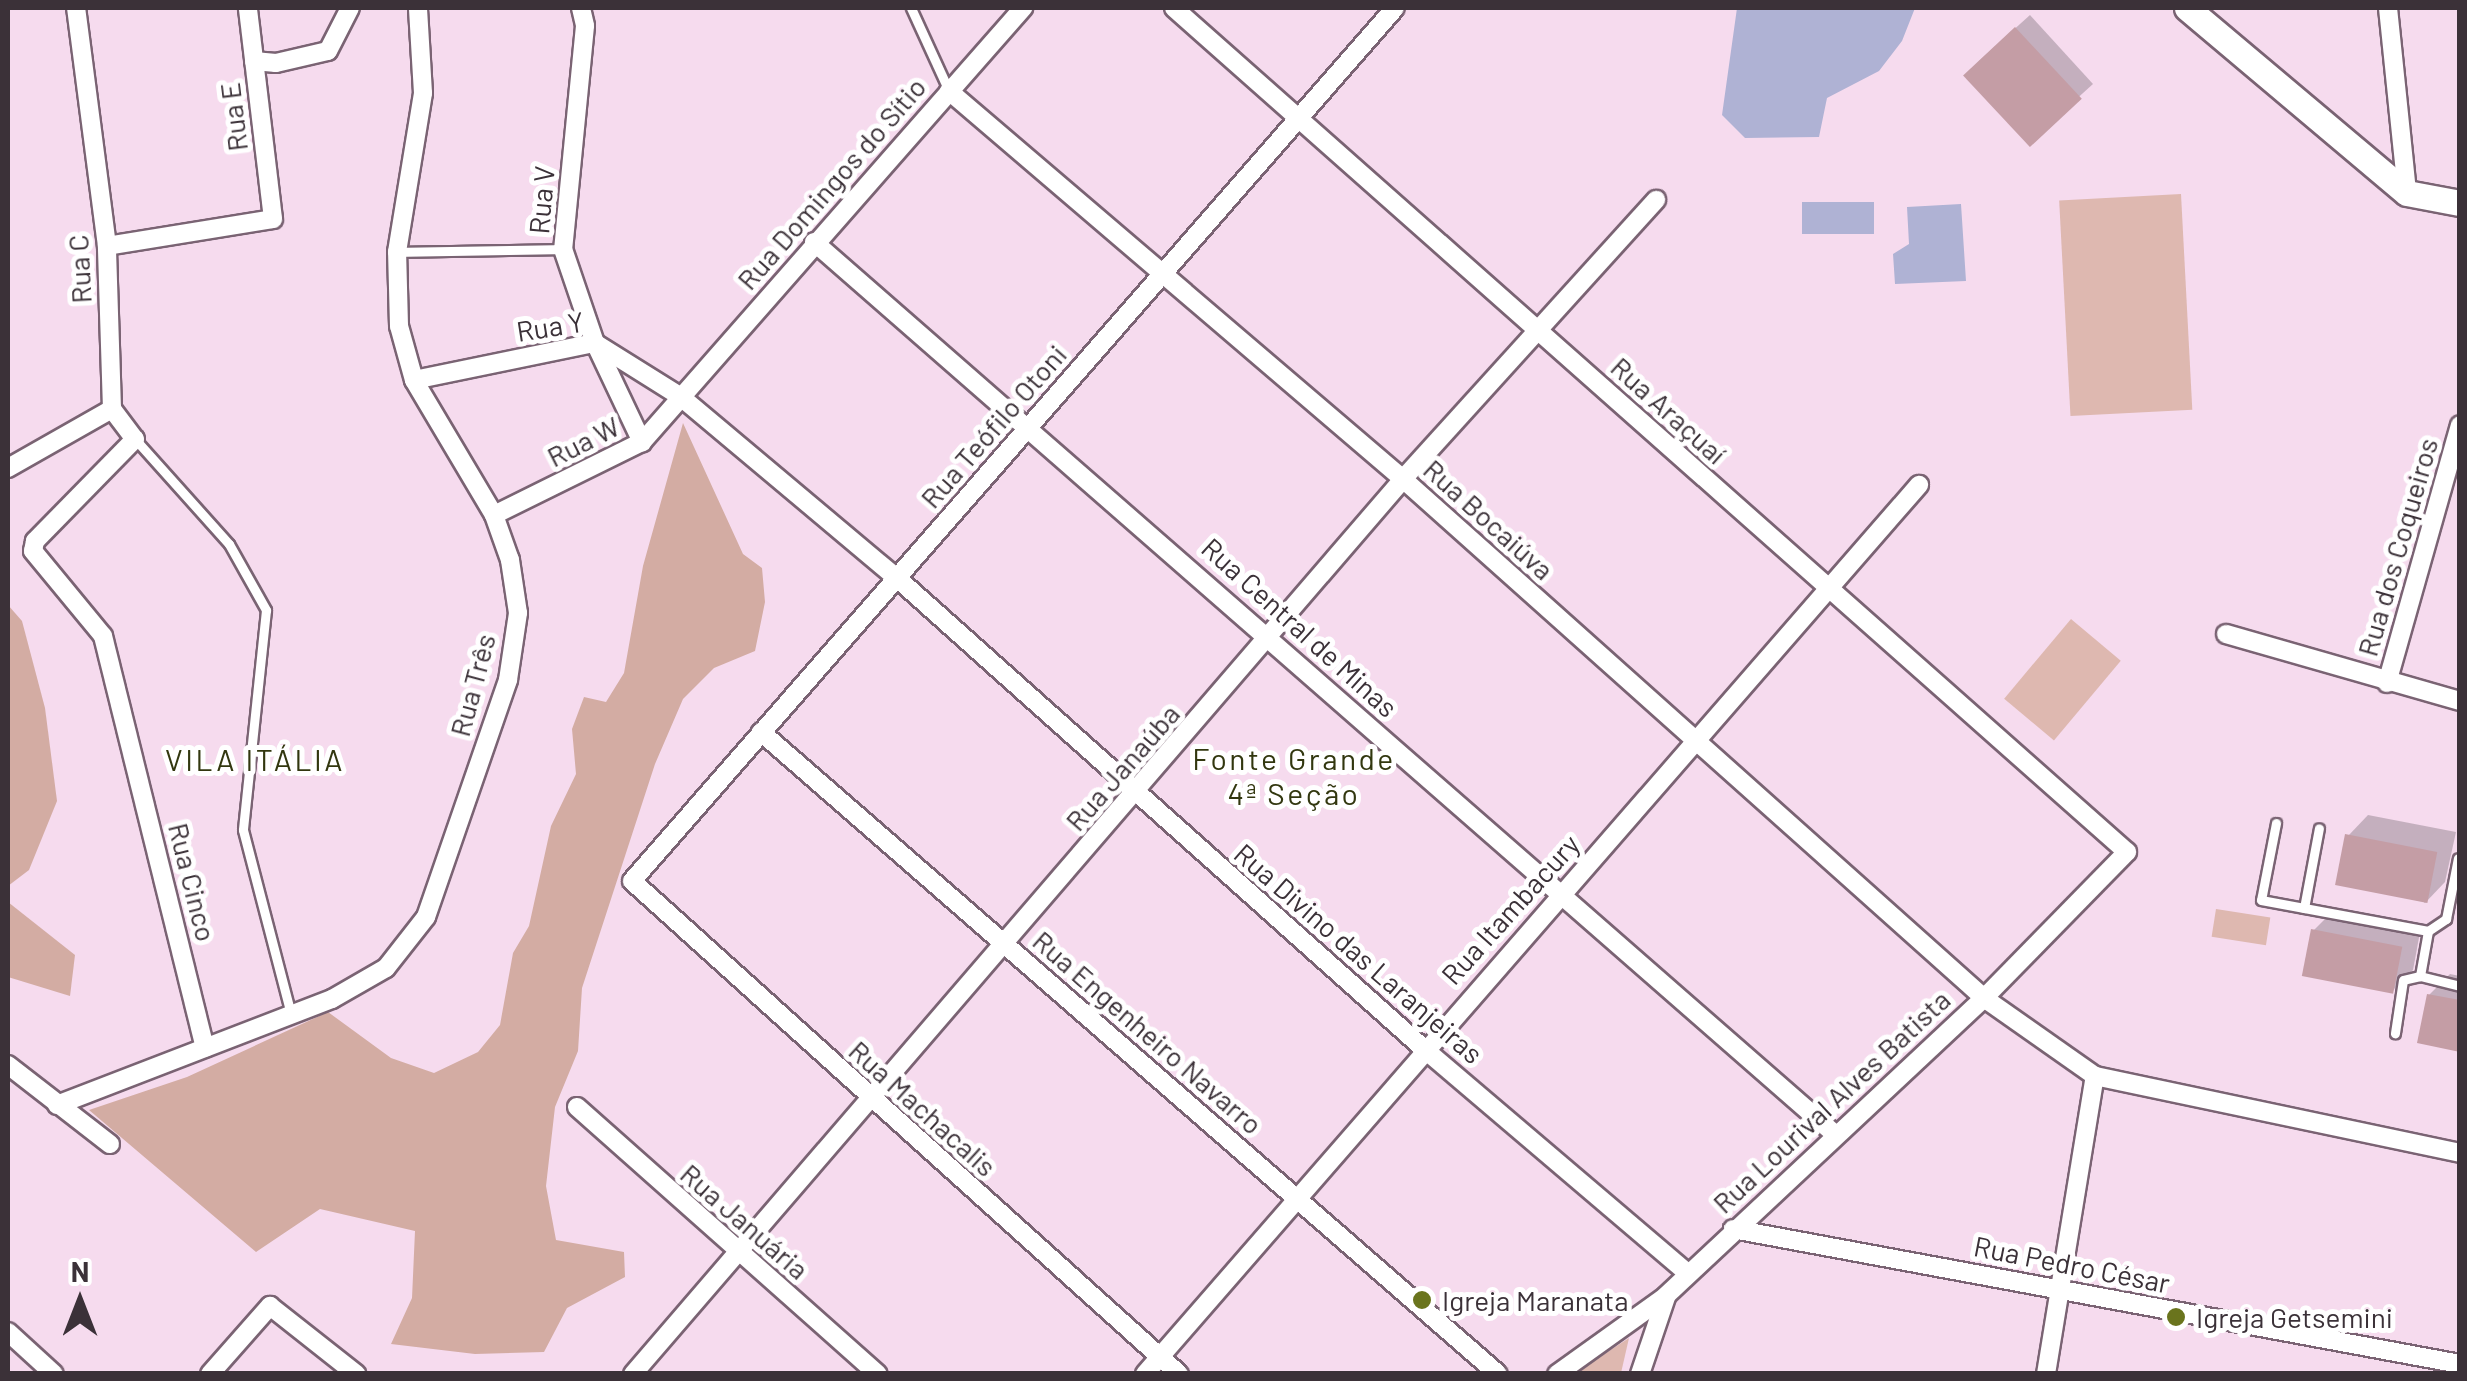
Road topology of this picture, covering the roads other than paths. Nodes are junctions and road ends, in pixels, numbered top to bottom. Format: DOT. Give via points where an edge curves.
graph roads {
  1 [pos="76,8"];
  2 [pos="248,8"];
  3 [pos="350,8"];
  4 [pos="418,8"];
  5 [pos="581,8"];
  6 [pos="911,8"];
  7 [pos="1023,8"];
  8 [pos="1174,8"];
  9 [pos="1395,8"];
  10 [pos="2187,8"];
  11 [pos="2388,8"];
  12 [pos="254,61"];
  13 [pos="949,91"];
  14 [pos="1298,119"];
  15 [pos="2407,192"];
  16 [pos="1656,200"];
  17 [pos="2460,202"];
  18 [pos="814,242"];
  19 [pos="107,246"];
  20 [pos="564,249"];
  21 [pos="397,252"];
  22 [pos="1164,272"];
  23 [pos="1538,330"];
  24 [pos="595,343"];
  25 [pos="414,380"];
  26 [pos="681,397"];
  27 [pos="112,409"];
  28 [pos="1030,425"];
  29 [pos="2460,426"];
  30 [pos="136,439"];
  31 [pos="642,442"];
  32 [pos="8,468"];
  33 [pos="1403,478"];
  34 [pos="1919,484"];
  35 [pos="494,515"];
  36 [pos="896,578"];
  37 [pos="1825,587"];
  38 [pos="2226,634"];
  39 [pos="1271,638"];
  40 [pos="2387,684"];
  41 [pos="2460,701"];
  42 [pos="761,732"];
  43 [pos="1696,740"];
  44 [pos="1136,792"];
  45 [pos="2276,823"];
  46 [pos="2318,828"];
  47 [pos="2127,852"];
  48 [pos="2458,858"];
  49 [pos="632,882"];
  50 [pos="1560,896"];
  51 [pos="2304,908"];
  52 [pos="2428,931"];
  53 [pos="1006,945"];
  54 [pos="2420,976"];
  55 [pos="2460,986"];
  56 [pos="1984,998"];
  57 [pos="291,1014"];
  58 [pos="2394,1032"];
  59 [pos="206,1048"];
  60 [pos="1423,1048"];
  61 [pos="8,1065"];
  62 [pos="2095,1076"];
  63 [pos="867,1096"];
  64 [pos="57,1105"];
  65 [pos="577,1108"];
  66 [pos="1836,1135"];
  67 [pos="110,1144"];
  68 [pos="2460,1153"];
  69 [pos="1296,1197"];
  70 [pos="1733,1229"];
  71 [pos="738,1253"];
  72 [pos="1686,1272"];
  73 [pos="2062,1290"];
  74 [pos="1666,1296"];
  75 [pos="8,1332"];
  76 [pos="1160,1356"];
  77 [pos="2460,1364"];
  78 [pos="54,1374"];
  79 [pos="210,1374"];
  80 [pos="356,1374"];
  81 [pos="633,1374"];
  82 [pos="878,1374"];
  83 [pos="1146,1374"];
  84 [pos="1179,1374"];
  85 [pos="1498,1374"];
  86 [pos="1557,1374"];
  87 [pos="1640,1374"];
  88 [pos="2046,1374"];
  1 -- 19 [label="street, Rua C"];
  2 -- 12 [label="street, Rua E"];
  3 -- 12 [label="street" via="328,51"];
  4 -- 21 [label="street, Rua Três" via="423,93"];
  5 -- 20 [label="street, Rua V" via="585,26"];
  6 -- 13 [label="lane"];
  7 -- 13 [label="street, Rua Domingos do Sítio"];
  8 -- 14 [label="street, Rua Araçuaí"];
  9 -- 14 [label="street, Rua Teófilo Otoni"];
  10 -- 15 [label="street"];
  11 -- 15 [label="street"];
  12 -- 19 [label="street, Rua E" via="273,220"];
  13 -- 18 [label="street, Rua Domingos do Sítio"];
  13 -- 22 [label="street, Rua Bocaiúva"];
  14 -- 22 [label="street, Rua Teófilo Otoni"];
  14 -- 23 [label="street, Rua Araçuaí"];
  15 -- 17 [label="street"];
  16 -- 23 [label="street, Rua Janaúba"];
  18 -- 26 [label="street, Rua Domingos do Sítio"];
  18 -- 28 [label="street, Rua Central de Minas"];
  19 -- 27 [label="street, Rua C"];
  20 -- 21 [label="lane"];
  20 -- 24 [label="street, Rua V"];
  21 -- 25 [label="street, Rua Três" via="399,326"];
  22 -- 28 [label="street, Rua Teófilo Otoni"];
  22 -- 33 [label="street, Rua Bocaiúva"];
  23 -- 33 [label="street, Rua Janaúba"];
  23 -- 37 [label="street, Rua Araçuaí"];
  24 -- 25 [label="street, Rua Y"];
  24 -- 26 [label="street, Rua Y"];
  24 -- 31 [label="street, Rua V"];
  25 -- 35 [label="street, Rua Três"];
  26 -- 31 [label="street, Rua W"];
  26 -- 36 [label="street, Rua Divino das Laranjeiras"];
  27 -- 30 [label="street"];
  27 -- 32 [label="street"];
  28 -- 36 [label="street, Rua Teófilo Otoni"];
  28 -- 39 [label="street, Rua Central de Minas"];
  29 -- 40 [label="street, Rua dos Coqueiros"];
  30 -- 57 [label="lane" via="229,544 266,610 243,830"];
  30 -- 59 [label="street, Rua Cinco" via="33,550 104,636"];
  31 -- 35 [label="street, Rua W"];
  33 -- 39 [label="street, Rua Janaúba"];
  33 -- 43 [label="street, Rua Bocaiúva"];
  34 -- 37 [label="street, Rua Itambacury"];
  35 -- 57 [label="street, Rua Três" via="518,613 508,680 426,917 386,968"];
  36 -- 42 [label="street, Rua Teófilo Otoni"];
  36 -- 44 [label="street, Rua Divino das Laranjeiras"];
  37 -- 43 [label="street, Rua Itambacury"];
  37 -- 47 [label="street, Rua Araçuaí"];
  38 -- 40 [label="street"];
  39 -- 44 [label="street, Rua Janaúba"];
  39 -- 50 [label="street, Rua Central de Minas"];
  40 -- 41 [label="street"];
  42 -- 49 [label="street, Rua Teófilo Otoni"];
  42 -- 53 [label="street, Rua Engenheiro Navarro"];
  43 -- 50 [label="street, Rua Itambacury"];
  43 -- 56 [label="street, Rua Bocaiúva"];
  44 -- 53 [label="street, Rua Janaúba"];
  44 -- 60 [label="street, Rua Divino das Laranjeiras"];
  45 -- 51 [label="lane" via="2261,900"];
  46 -- 51 [label="lane"];
  47 -- 56 [label="street, Rua Lourival Alves Batista"];
  48 -- 52 [label="lane" via="2446,920"];
  49 -- 63 [label="street, Rua Machacalis"];
  50 -- 60 [label="street, Rua Itambacury"];
  50 -- 66 [label="street, Rua Central de Minas"];
  51 -- 52 [label="lane"];
  52 -- 54 [label="lane"];
  53 -- 63 [label="street, Rua Janaúba"];
  53 -- 69 [label="street, Rua Engenheiro Navarro"];
  54 -- 55 [label="lane"];
  54 -- 58 [label="lane" via="2403,980"];
  56 -- 62 [label="street, Rua Bocaiúva"];
  56 -- 66 [label="street, Rua Lourival Alves Batista"];
  57 -- 59 [label="street, Rua Três"];
  59 -- 64 [label="street, Rua Três"];
  60 -- 69 [label="street, Rua Itambacury"];
  60 -- 72 [label="street, Rua Divino das Laranjeiras"];
  61 -- 64 [label="street"];
  62 -- 68 [label="street"];
  62 -- 73 [label="street"];
  63 -- 71 [label="street, Rua Janaúba"];
  63 -- 76 [label="street, Rua Machacalis"];
  64 -- 67 [label="street"];
  65 -- 71 [label="street, Rua Januária"];
  66 -- 70 [label="street, Rua Lourival Alves Batista"];
  69 -- 76 [label="street, Rua Itambacury"];
  69 -- 85 [label="street, Rua Engenheiro Navarro"];
  70 -- 72 [label="street, Rua Lourival Alves Batista"];
  70 -- 73 [label="street, Rua Pedro César"];
  71 -- 81 [label="street, Rua Janaúba"];
  71 -- 82 [label="street, Rua Januária"];
  72 -- 74 [label="street, Rua Lourival Alves Batista"];
  73 -- 77 [label="street, Rua Pedro César"];
  73 -- 88 [label="street"];
  74 -- 86 [label="street, Rua Lourival Alves Batista"];
  74 -- 87 [label="street"];
  75 -- 78 [label="street"];
  76 -- 83 [label="street, Rua Itambacury"];
  76 -- 84 [label="street, Rua Machacalis"];
  79 -- 80 [label="street" via="270,1306"];
}
